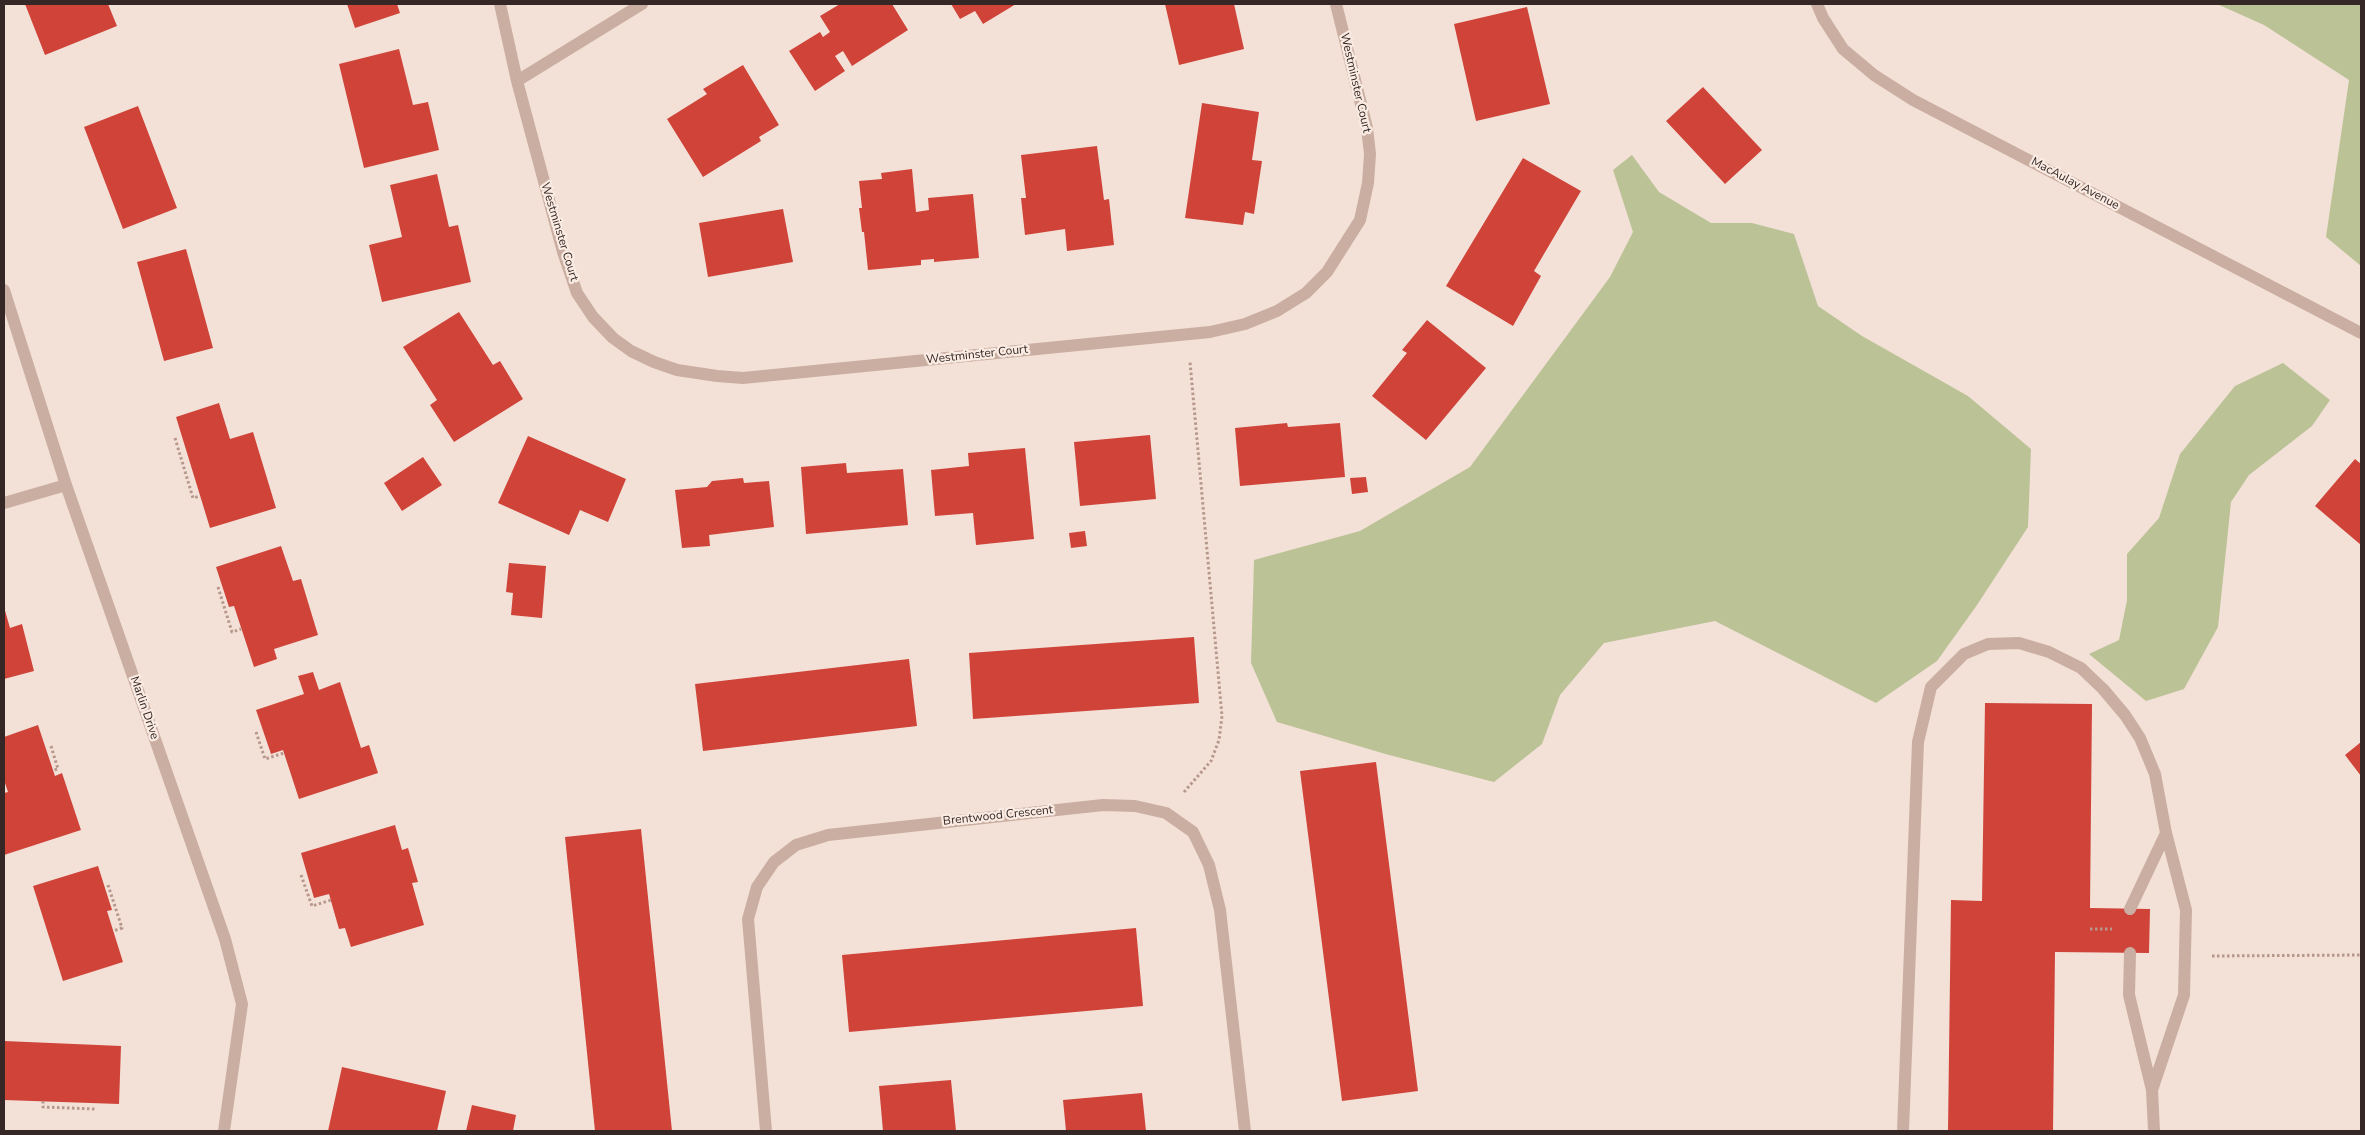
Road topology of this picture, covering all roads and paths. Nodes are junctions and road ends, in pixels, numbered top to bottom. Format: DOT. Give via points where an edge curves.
graph roads {
  1 [pos="500,4"];
  2 [pos="642,4"];
  3 [pos="1336,4"];
  4 [pos="1817,4"];
  5 [pos="517,81"];
  6 [pos="4,290"];
  7 [pos="2361,333"];
  8 [pos="1188,334"];
  9 [pos="175,438"];
  10 [pos="188,459"];
  11 [pos="182,460"];
  12 [pos="66,484"];
  13 [pos="200,496"];
  14 [pos="4,503"];
  15 [pos="218,587"];
  16 [pos="241,629"];
  17 [pos="256,732"];
  18 [pos="51,746"];
  19 [pos="284,754"];
  20 [pos="53,770"];
  21 [pos="1166,814"];
  22 [pos="2166,833"];
  23 [pos="301,875"];
  24 [pos="108,885"];
  25 [pos="331,900"];
  26 [pos="2130,909"];
  27 [pos="113,931"];
  28 [pos="2130,952"];
  29 [pos="2361,955"];
  30 [pos="2185,956"];
  31 [pos="2152,1090"];
  32 [pos="43,1101"];
  33 [pos="95,1110"];
  34 [pos="224,1131"];
  35 [pos="766,1131"];
  36 [pos="1245,1131"];
  37 [pos="1903,1131"];
  38 [pos="2154,1131"];
  1 -- 5 [label="street, Westminster Court"];
  2 -- 5 [label="street"];
  3 -- 8 [label="street, Westminster Court" via="1367,128 1370,154 1360,220 1327,272 1306,293 1277,311 1245,324"];
  4 -- 7 [label="street, MacAulay Avenue" via="1843,50 1913,100"];
  5 -- 8 [label="street, Westminster Court" via="577,293 613,338 654,362 693,372 750,378"];
  6 -- 12 [label="street, Marlin Drive"];
  8 -- 21 [label="path" via="1222,716 1220,740 1211,761"];
  9 -- 11 [label="path"];
  10 -- 11 [label="path"];
  11 -- 13 [label="path" via="193,498"];
  12 -- 14 [label="street"];
  12 -- 34 [label="street, Marlin Drive" via="225,939 242,1004"];
  15 -- 16 [label="path" via="232,632"];
  17 -- 19 [label="path" via="265,759"];
  18 -- 20 [label="path" via="58,769"];
  21 -- 35 [label="street, Brentwood Crescent" via="1135,806 1103,805 828,834 796,845 774,862 756,887 748,919"];
  21 -- 36 [label="street, Brentwood Crescent" via="1193,832 1209,865 1216,892"];
  22 -- 26 [label="street"];
  22 -- 30 [label="street" via="2186,910"];
  22 -- 37 [label="street" via="2155,774 2140,738 2125,715 2081,668 2050,652 2019,643 1988,644 1964,654 1931,687 1918,742"];
  23 -- 25 [label="path" via="312,906"];
  24 -- 27 [label="path" via="122,928"];
  28 -- 31 [label="street" via="2129,995"];
  29 -- 30 [label="path"];
  30 -- 31 [label="street" via="2184,995"];
  31 -- 38 [label="street"];
  32 -- 33 [label="path" via="43,1107"];
}
